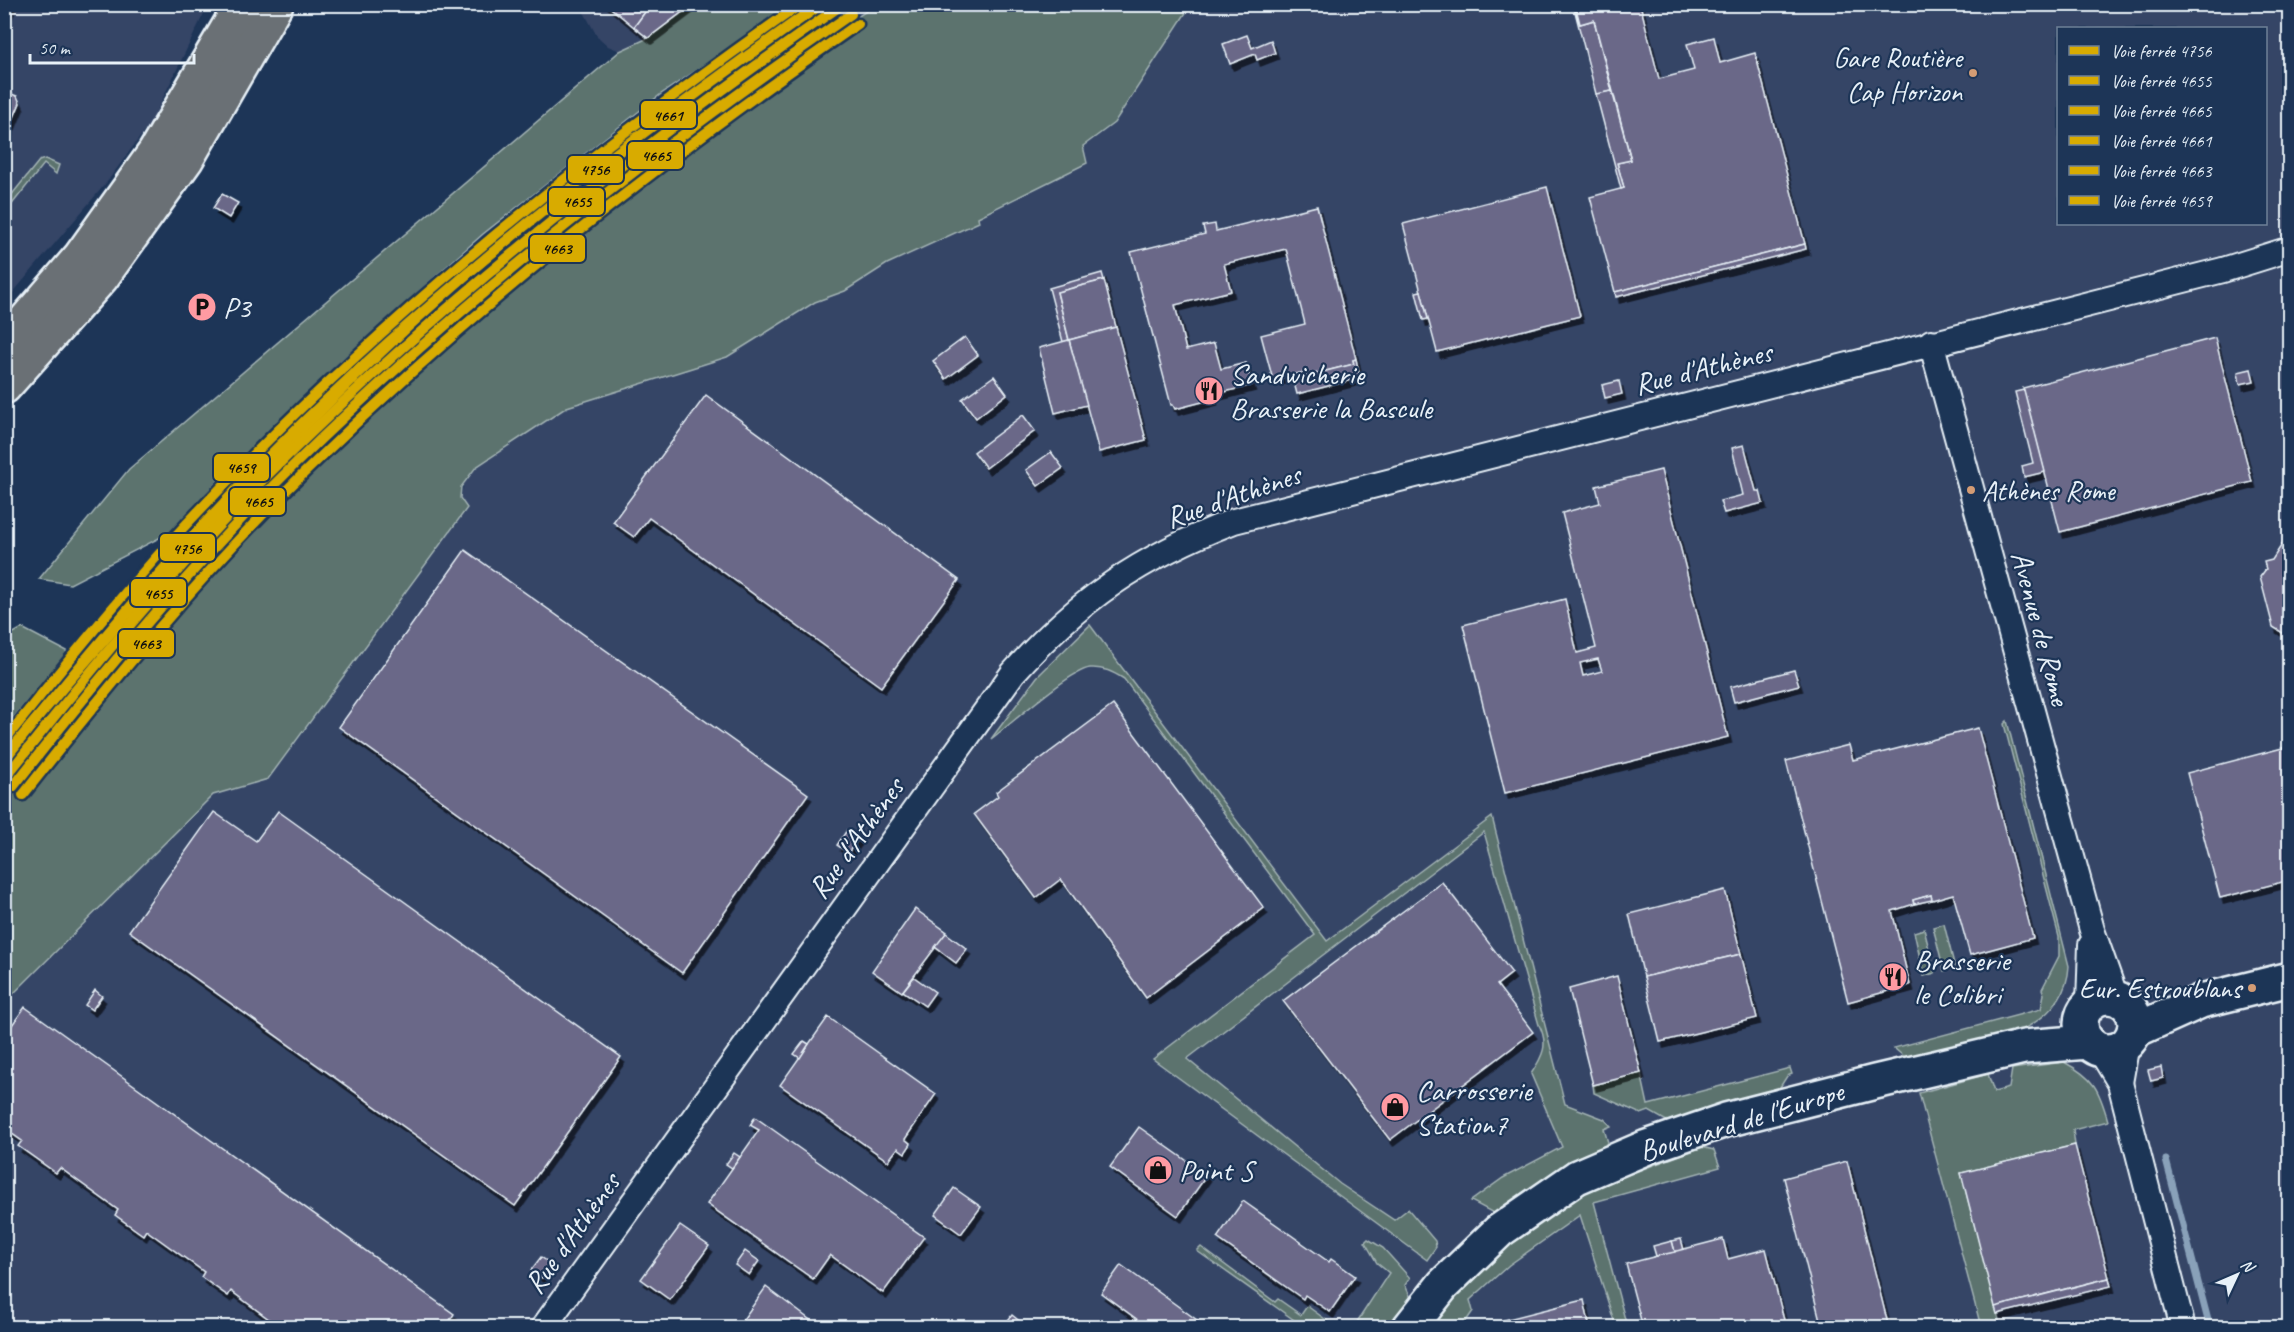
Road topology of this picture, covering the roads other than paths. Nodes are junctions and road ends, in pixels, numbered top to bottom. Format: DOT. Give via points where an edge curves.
graph roads {
  1 [pos="242,4"];
  2 [pos="276,4"];
  3 [pos="2289,249"];
  4 [pos="1931,342"];
  5 [pos="4,345"];
  6 [pos="4,387"];
  7 [pos="2289,979"];
  8 [pos="2108,1024"];
  9 [pos="543,1328"];
  10 [pos="1409,1328"];
  11 [pos="2183,1328"];
  1 -- 5 [label="highway" via="155,152 80,257"];
  2 -- 6 [label="highway" via="186,160 102,277"];
  3 -- 4 [label="street, Rue d'Athènes" via="2223,270"];
  4 -- 8 [label="street, Avenue de Rome" via="2092,930"];
  4 -- 9 [label="street, Rue d'Athènes" via="1234,522 1190,538 1112,582 1065,618 1013,673"];
  7 -- 8 [label="street, Boulevard de l'Europe"];
  8 -- 10 [label="street, Boulevard de l'Europe" via="1725,1120 1577,1177 1470,1256"];
  8 -- 11 [label="street, Avenue de Rome"];
}
